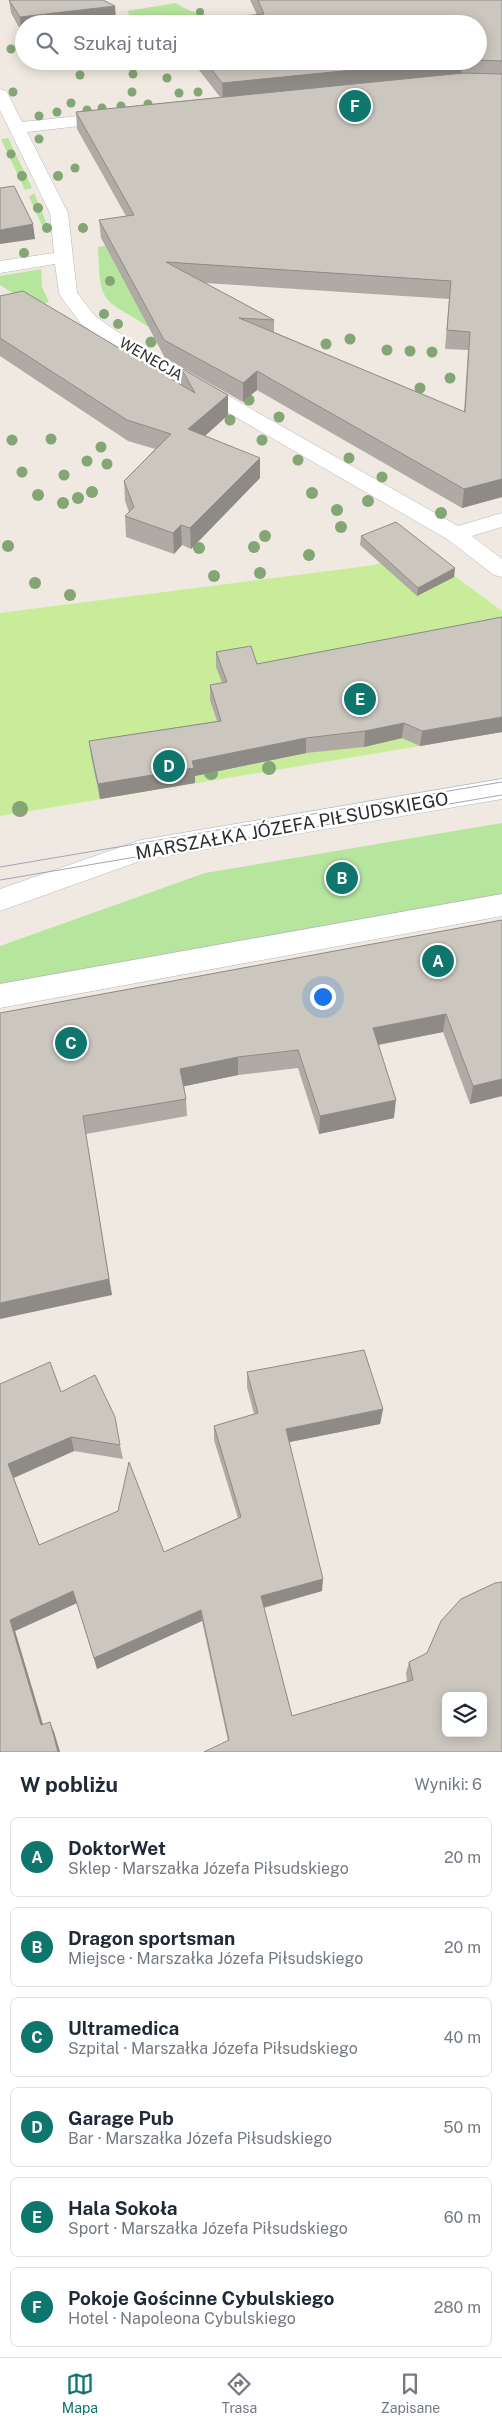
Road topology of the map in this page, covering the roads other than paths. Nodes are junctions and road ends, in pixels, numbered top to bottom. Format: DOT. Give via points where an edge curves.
graph roads {
  1 [pos="0,94"];
  2 [pos="128,116"];
  3 [pos="17,128"];
  4 [pos="65,256"];
  5 [pos="0,267"];
  6 [pos="502,520"];
  7 [pos="454,534"];
  8 [pos="502,570"];
  9 [pos="502,789"];
  10 [pos="0,900"];
  11 [pos="502,905"];
  12 [pos="0,996"];
  1 -- 3 [label="street, WENECJA"];
  2 -- 3 [label="street"];
  3 -- 4 [label="street, WENECJA" via="60,213"];
  4 -- 5 [label="street"];
  4 -- 7 [label="street, WENECJA" via="68,294 88,320 121,343"];
  6 -- 7 [label="street"];
  7 -- 8 [label="street, WENECJA"];
  9 -- 10 [label="street, MARSZAŁKA JÓZEFA PIŁSUDSKIEGO" via="141,850"];
  11 -- 12 [label="street"];
}
